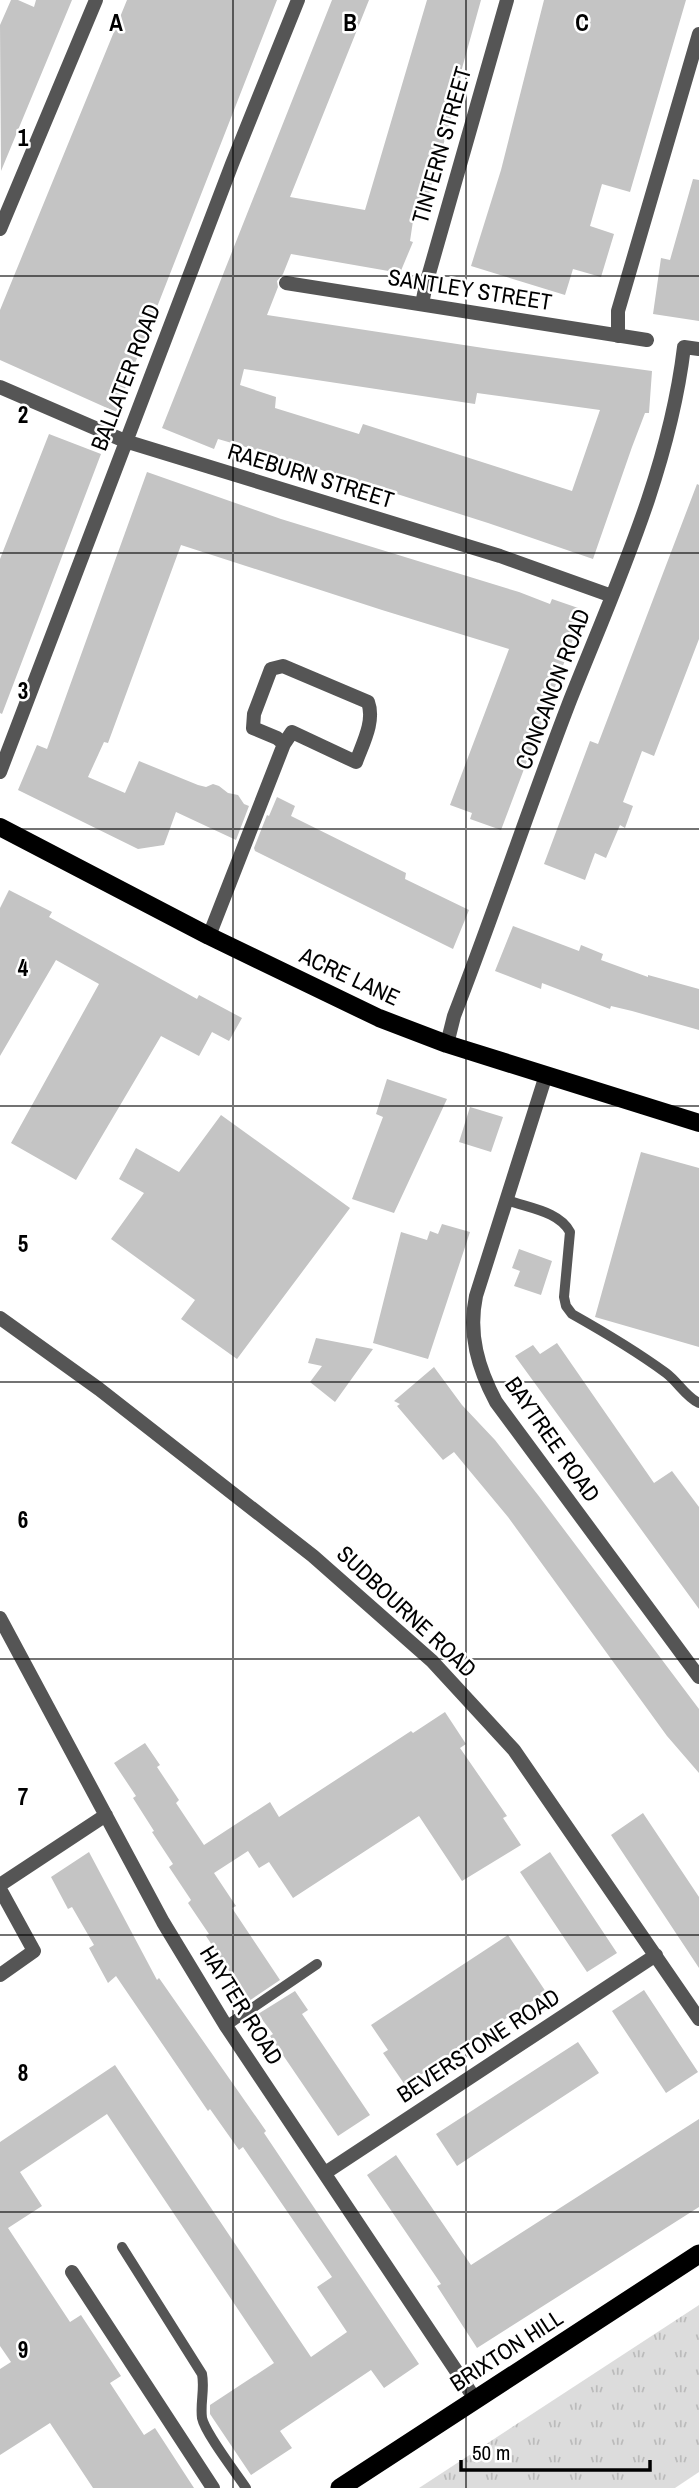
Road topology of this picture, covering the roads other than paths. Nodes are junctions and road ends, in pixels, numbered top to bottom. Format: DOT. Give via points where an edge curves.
graph roads {
  1 [pos="96,0"];
  2 [pos="298,0"];
  3 [pos="507,0"];
  4 [pos="699,34"];
  5 [pos="0,229"];
  6 [pos="286,283"];
  7 [pos="422,304"];
  8 [pos="618,336"];
  9 [pos="647,340"];
  10 [pos="699,349"];
  11 [pos="0,387"];
  12 [pos="125,441"];
  13 [pos="612,596"];
  14 [pos="284,744"];
  15 [pos="0,772"];
  16 [pos="0,827"];
  17 [pos="209,936"];
  18 [pos="447,1044"];
  19 [pos="546,1075"];
  20 [pos="699,1123"];
  21 [pos="507,1200"];
  22 [pos="0,1318"];
  23 [pos="699,1403"];
  24 [pos="0,1618"];
  25 [pos="699,1677"];
  26 [pos="106,1815"];
  27 [pos="0,1887"];
  28 [pos="656,1955"];
  29 [pos="317,1964"];
  30 [pos="0,1975"];
  31 [pos="699,2019"];
  32 [pos="226,2026"];
  33 [pos="325,2172"];
  34 [pos="122,2247"];
  35 [pos="699,2254"];
  36 [pos="72,2272"];
  37 [pos="475,2399"];
  38 [pos="213,2488"];
  39 [pos="246,2488"];
  40 [pos="340,2488"];
  1 -- 5 [label="street"];
  2 -- 12 [label="street, BALLATER ROAD"];
  3 -- 7 [label="street, TINTERN STREET"];
  4 -- 8 [label="street" via="618,311"];
  6 -- 7 [label="street, SANTLEY STREET"];
  7 -- 8 [label="street, SANTLEY STREET"];
  8 -- 9 [label="street, SANTLEY STREET"];
  10 -- 13 [label="street, CONCANON ROAD" via="684,347 665,448"];
  11 -- 12 [label="street, RAEBURN STREET"];
  12 -- 13 [label="street, RAEBURN STREET" via="500,556"];
  12 -- 15 [label="street, BALLATER ROAD"];
  13 -- 18 [label="street, CONCANON ROAD"];
  14 -- 14 [label="street" via="253,728 271,668 283,666 368,702 371,721 356,762 292,732"];
  14 -- 17 [label="street"];
  16 -- 17 [label="main road, ACRE LANE"];
  17 -- 18 [label="main road, ACRE LANE" via="379,1018"];
  18 -- 19 [label="main road, ACRE LANE"];
  19 -- 20 [label="main road, ACRE LANE"];
  19 -- 21 [label="street, BAYTREE ROAD"];
  21 -- 23 [label="lane" via="565,1223 569,1232 564,1297 572,1314 636,1351"];
  21 -- 25 [label="street, BAYTREE ROAD" via="472,1315 482,1377"];
  22 -- 28 [label="street, SUDBOURNE ROAD" via="313,1556 432,1661 514,1750"];
  24 -- 26 [label="street, HAYTER ROAD"];
  26 -- 27 [label="street"];
  26 -- 32 [label="street, HAYTER ROAD"];
  27 -- 30 [label="street" via="34,1951"];
  28 -- 31 [label="street, SUDBOURNE ROAD"];
  28 -- 33 [label="street, BEVERSTONE ROAD"];
  29 -- 32 [label="lane"];
  32 -- 33 [label="street, HAYTER ROAD"];
  33 -- 37 [label="street, HAYTER ROAD"];
  34 -- 39 [label="lane" via="202,2374 203,2422"];
  35 -- 37 [label="highway, BRIXTON HILL"];
  36 -- 38 [label="street"];
  37 -- 40 [label="highway, BRIXTON HILL"];
}
